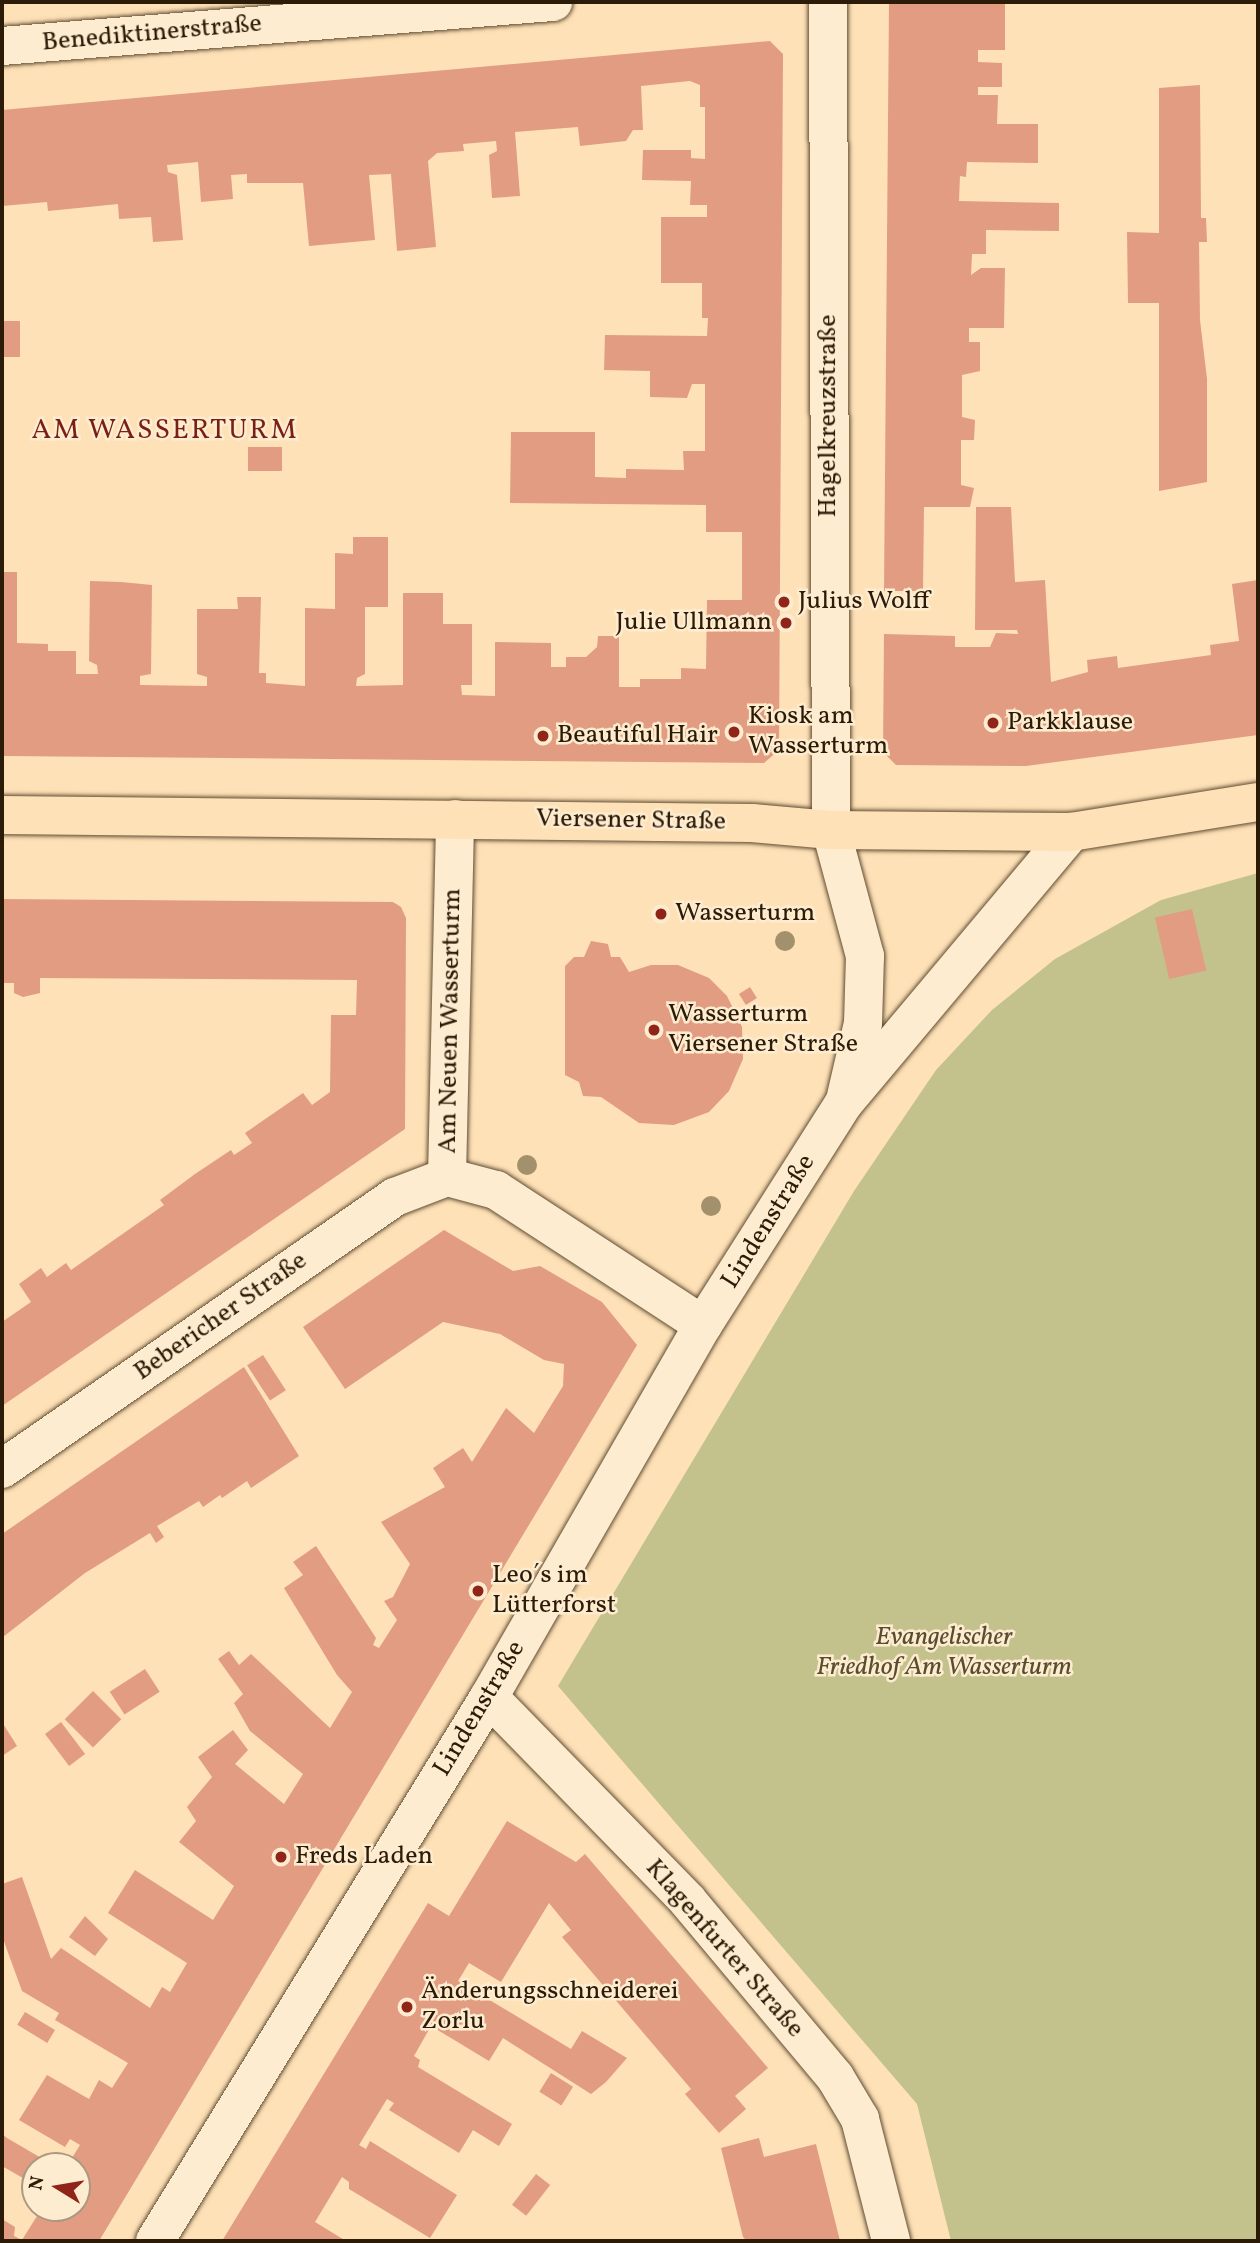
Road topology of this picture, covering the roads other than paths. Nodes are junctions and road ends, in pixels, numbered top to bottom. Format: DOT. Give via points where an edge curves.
graph roads {
  1 [pos="553,2"];
  2 [pos="828,2"];
  3 [pos="2,46"];
  4 [pos="1258,802"];
  5 [pos="2,815"];
  6 [pos="455,819"];
  7 [pos="831,830"];
  8 [pos="1071,832"];
  9 [pos="844,1103"];
  10 [pos="447,1177"];
  11 [pos="703,1325"];
  12 [pos="2,1469"];
  13 [pos="489,1697"];
  14 [pos="155,2241"];
  15 [pos="891,2241"];
  1 -- 3 [label="street, Benediktinerstraße"];
  2 -- 7 [label="street, Hagelkreuzstraße"];
  4 -- 8 [label="main road, Viersener Straße"];
  5 -- 6 [label="main road, Viersener Straße"];
  6 -- 7 [label="main road, Viersener Straße" via="752,823"];
  6 -- 10 [label="street, Am Neuen Wasserturm"];
  7 -- 8 [label="main road, Viersener Straße"];
  7 -- 9 [label="street, Lindenstraße" via="865,957 863,1023"];
  8 -- 9 [label="street, Lindenstraße"];
  9 -- 11 [label="street, Lindenstraße"];
  10 -- 11 [label="street, Am Neuen Wasserturm" via="496,1190"];
  10 -- 12 [label="street, Bebericher Straße" via="395,1197"];
  11 -- 13 [label="street, Lindenstraße"];
  13 -- 14 [label="street, Lindenstraße"];
  13 -- 15 [label="street, Klagenfurter Straße" via="687,1900 835,2077 860,2119"];
}
